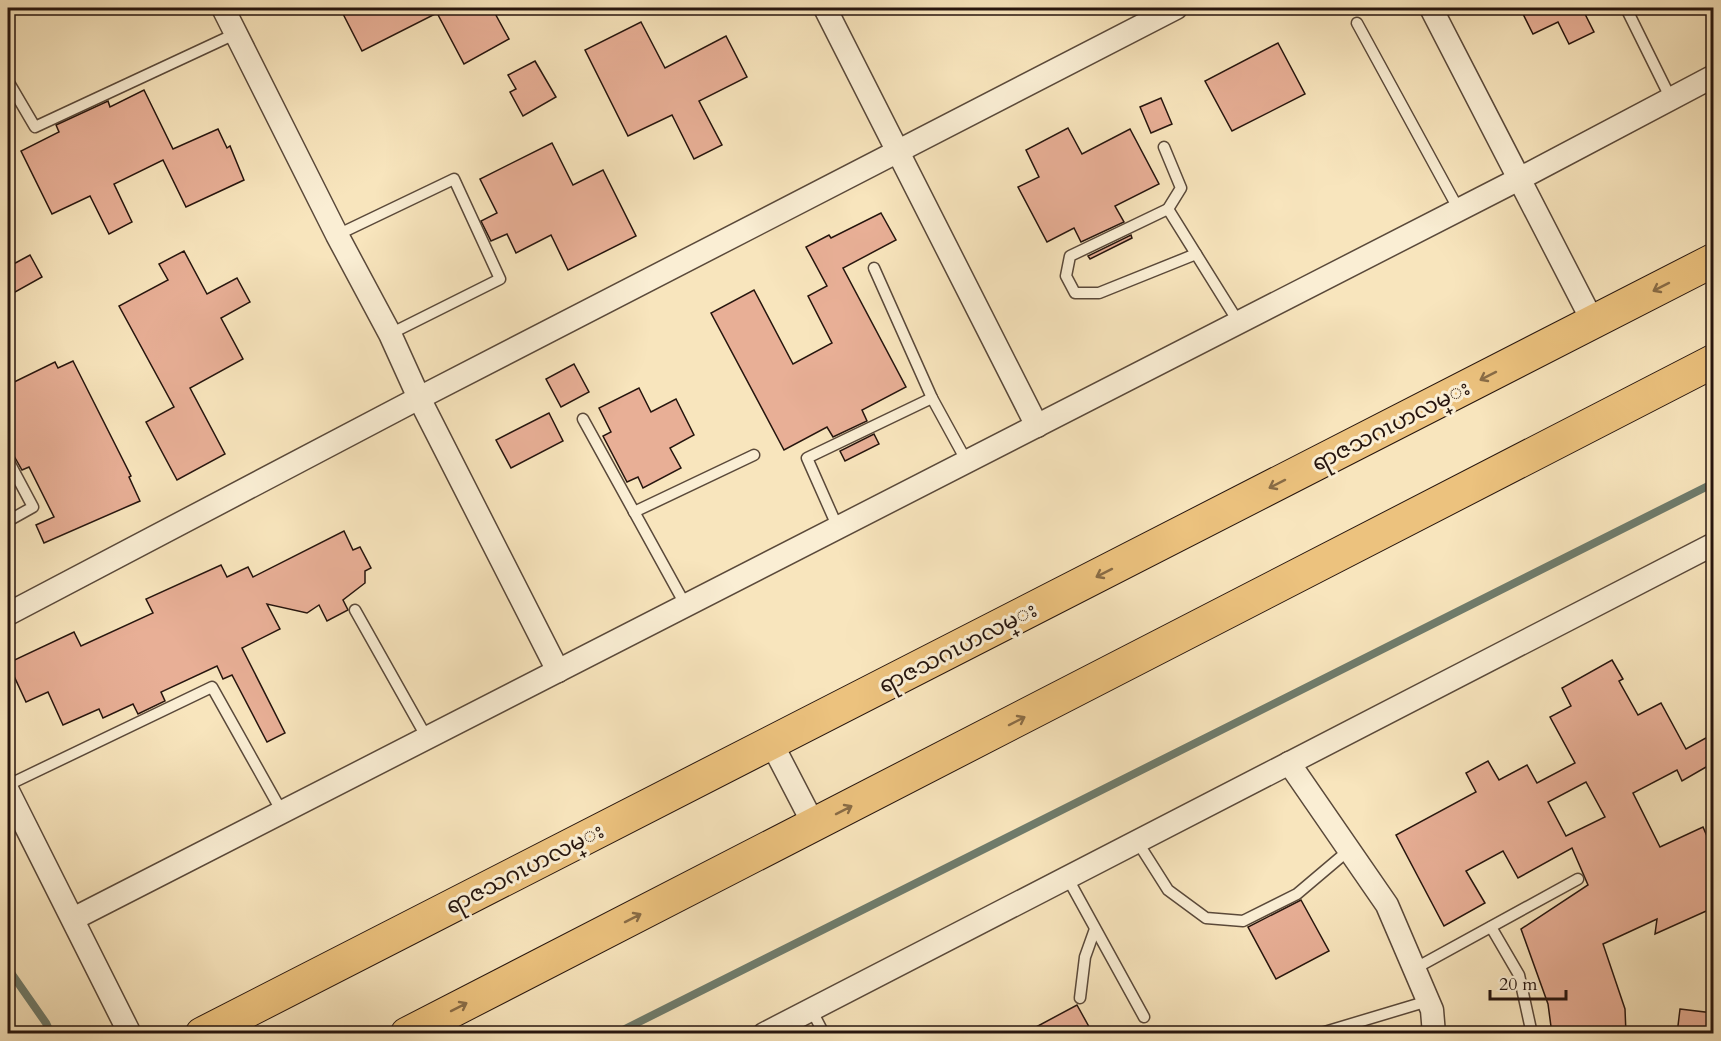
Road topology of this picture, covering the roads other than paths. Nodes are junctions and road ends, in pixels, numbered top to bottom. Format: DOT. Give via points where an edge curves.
graph roads {
  1 [pos="223,8"];
  2 [pos="825,8"];
  3 [pos="1176,8"];
  4 [pos="1431,8"];
  5 [pos="1626,8"];
  6 [pos="1357,23"];
  7 [pos="237,33"];
  8 [pos="1713,76"];
  9 [pos="8,81"];
  10 [pos="1671,99"];
  11 [pos="1164,147"];
  12 [pos="898,152"];
  13 [pos="1519,179"];
  14 [pos="1168,209"];
  15 [pos="1459,210"];
  16 [pos="337,235"];
  17 [pos="1196,254"];
  18 [pos="1713,260"];
  19 [pos="874,268"];
  20 [pos="1593,322"];
  21 [pos="1239,323"];
  22 [pos="390,334"];
  23 [pos="1713,361"];
  24 [pos="419,398"];
  25 [pos="932,398"];
  26 [pos="583,419"];
  27 [pos="1037,426"];
  28 [pos="754,456"];
  29 [pos="8,460"];
  30 [pos="967,462"];
  31 [pos="634,512"];
  32 [pos="8,521"];
  33 [pos="838,528"];
  34 [pos="1711,551"];
  35 [pos="686,606"];
  36 [pos="355,610"];
  37 [pos="8,614"];
  38 [pos="558,671"];
  39 [pos="427,738"];
  40 [pos="772,744"];
  41 [pos="1289,763"];
  42 [pos="8,785"];
  43 [pos="8,790"];
  44 [pos="282,812"];
  45 [pos="814,825"];
  46 [pos="1142,849"];
  47 [pos="1349,850"];
  48 [pos="1067,877"];
  49 [pos="1578,879"];
  50 [pos="73,919"];
  51 [pos="1491,927"];
  52 [pos="1095,928"];
  53 [pos="1414,969"];
  54 [pos="1080,998"];
  55 [pos="1428,1001"];
  56 [pos="812,1009"];
  57 [pos="1144,1017"];
  58 [pos="130,1034"];
  59 [pos="202,1034"];
  60 [pos="407,1034"];
  61 [pos="764,1034"];
  62 [pos="824,1034"];
  63 [pos="1318,1034"];
  64 [pos="1434,1034"];
  65 [pos="1532,1034"];
  1 -- 7 [label="street"];
  2 -- 12 [label="street"];
  3 -- 12 [label="street"];
  4 -- 13 [label="street"];
  5 -- 10 [label="lane"];
  6 -- 15 [label="lane"];
  7 -- 9 [label="lane" via="35,127"];
  7 -- 16 [label="street"];
  8 -- 10 [label="street"];
  10 -- 13 [label="street"];
  11 -- 14 [label="lane" via="1181,188"];
  12 -- 24 [label="street"];
  12 -- 27 [label="street"];
  13 -- 15 [label="street"];
  13 -- 20 [label="street"];
  14 -- 17 [label="lane"];
  14 -- 17 [label="lane" via="1071,256 1066,276 1075,293 1099,293"];
  15 -- 21 [label="street"];
  16 -- 22 [label="street"];
  16 -- 22 [label="lane" via="454,179 500,279"];
  17 -- 21 [label="lane"];
  18 -- 20 [label="main road, ရာဇသဂၤဟလမ္း, one-way"];
  19 -- 25 [label="lane"];
  20 -- 40 [label="main road, ရာဇသဂၤဟလမ္း, one-way"];
  21 -- 27 [label="street"];
  22 -- 24 [label="street"];
  45 -- 23 [label="main road, one-way"];
  24 -- 37 [label="street"];
  24 -- 38 [label="street"];
  25 -- 30 [label="lane"];
  25 -- 33 [label="lane" via="807,458"];
  26 -- 31 [label="lane"];
  27 -- 30 [label="street"];
  28 -- 31 [label="lane"];
  29 -- 32 [label="lane" via="33,507"];
  30 -- 33 [label="street"];
  31 -- 35 [label="lane"];
  33 -- 35 [label="street"];
  34 -- 41 [label="street"];
  35 -- 38 [label="street"];
  36 -- 39 [label="lane"];
  38 -- 39 [label="street"];
  39 -- 44 [label="street"];
  40 -- 45 [label="street"];
  40 -- 59 [label="main road, ရာဇသဂၤဟလမ္း"];
  41 -- 47 [label="street"];
  41 -- 48 [label="street"];
  42 -- 44 [label="lane" via="212,687"];
  43 -- 50 [label="street"];
  44 -- 50 [label="street"];
  60 -- 45 [label="main road, one-way"];
  46 -- 47 [label="lane" via="1168,890 1206,918 1243,921 1298,894"];
  47 -- 53 [label="street" via="1387,905"];
  48 -- 52 [label="lane"];
  48 -- 56 [label="street"];
  49 -- 51 [label="lane"];
  50 -- 58 [label="street"];
  51 -- 53 [label="lane"];
  51 -- 65 [label="lane" via="1519,975"];
  52 -- 54 [label="lane" via="1085,957"];
  52 -- 57 [label="lane"];
  53 -- 55 [label="street"];
  55 -- 63 [label="lane"];
  55 -- 64 [label="street"];
  56 -- 61 [label="street"];
  56 -- 62 [label="lane"];
}
